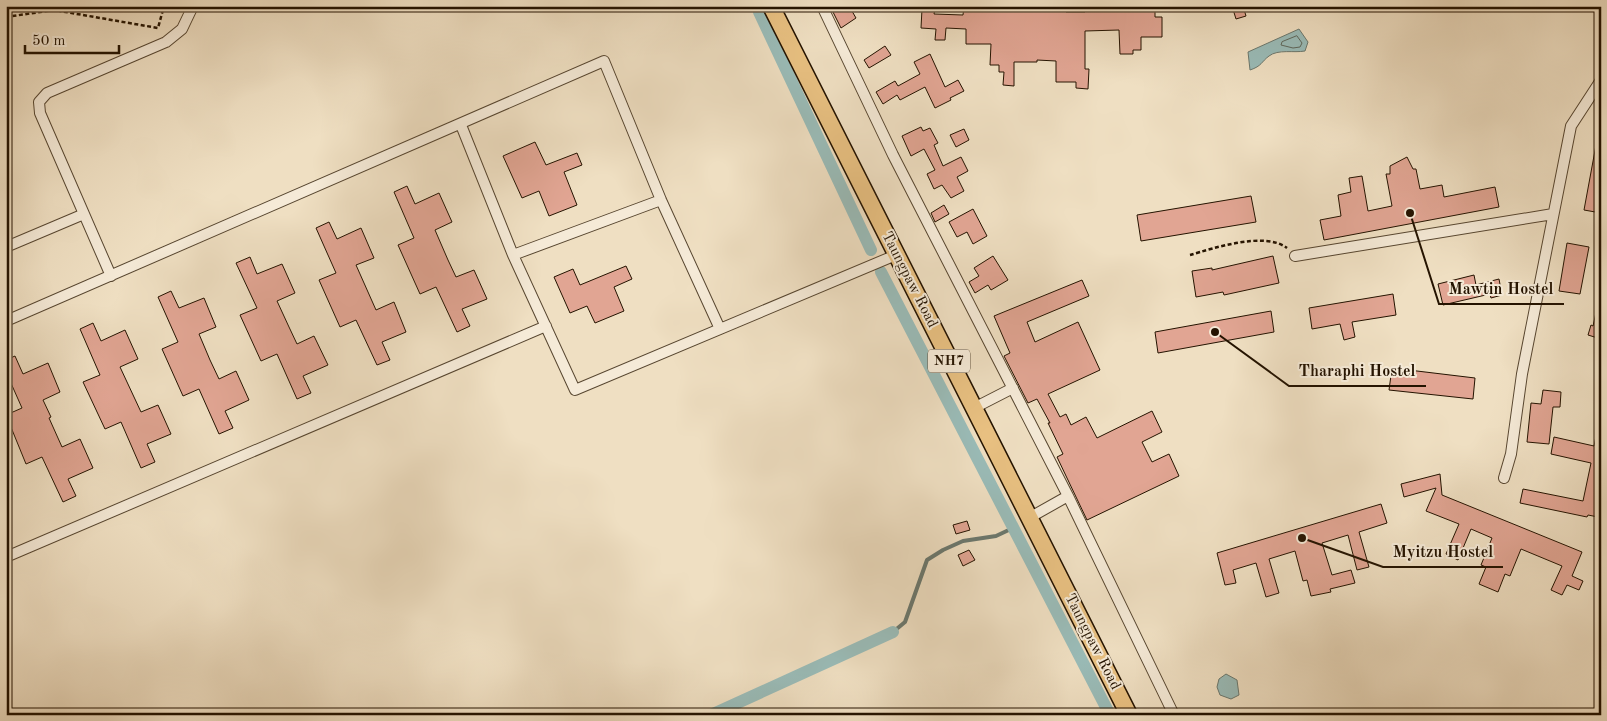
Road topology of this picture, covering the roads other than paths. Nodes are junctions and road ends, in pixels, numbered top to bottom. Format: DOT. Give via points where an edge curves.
graph roads {
  1 [pos="193,6"];
  2 [pos="771,6"];
  3 [pos="822,6"];
  4 [pos="1601,80"];
  5 [pos="461,125"];
  6 [pos="662,200"];
  7 [pos="84,214"];
  8 [pos="1553,214"];
  9 [pos="6,247"];
  10 [pos="513,255"];
  11 [pos="896,255"];
  12 [pos="1296,256"];
  13 [pos="111,276"];
  14 [pos="6,321"];
  15 [pos="546,326"];
  16 [pos="720,329"];
  17 [pos="1013,388"];
  18 [pos="974,408"];
  19 [pos="1504,478"];
  20 [pos="1068,496"];
  21 [pos="1029,518"];
  22 [pos="6,557"];
  23 [pos="1129,715"];
  24 [pos="1174,715"];
  1 -- 7 [label="street" via="182,29 166,42 47,93 40,102 40,113"];
  2 -- 11 [label="highway, Taungpaw Road / NH7"];
  3 -- 17 [label="street"];
  4 -- 8 [label="street" via="1571,126"];
  5 -- 6 [label="street" via="604,61"];
  5 -- 10 [label="street"];
  5 -- 13 [label="street"];
  6 -- 10 [label="street"];
  6 -- 16 [label="street"];
  7 -- 9 [label="street"];
  7 -- 13 [label="street"];
  8 -- 12 [label="street"];
  8 -- 19 [label="street" via="1522,374 1511,454"];
  10 -- 15 [label="street"];
  11 -- 16 [label="street"];
  11 -- 18 [label="highway, Taungpaw Road / NH7"];
  13 -- 14 [label="street"];
  15 -- 16 [label="street" via="575,390"];
  15 -- 22 [label="street"];
  17 -- 18 [label="street"];
  17 -- 20 [label="street"];
  18 -- 21 [label="highway, Taungpaw Road / NH7"];
  20 -- 21 [label="street"];
  20 -- 24 [label="street"];
  21 -- 23 [label="highway, Taungpaw Road / NH7"];
}
